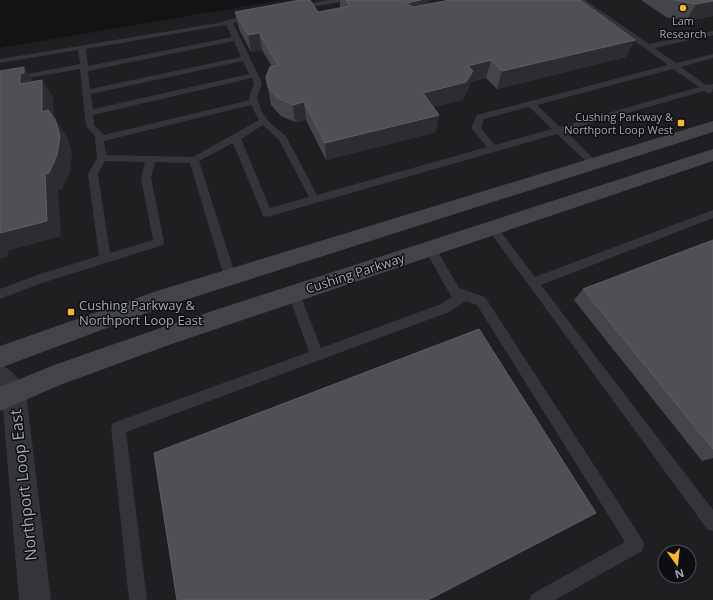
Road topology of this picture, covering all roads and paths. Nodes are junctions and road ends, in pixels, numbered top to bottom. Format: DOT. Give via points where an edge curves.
graph roads {
  1 [pos="342,0"];
  2 [pos="581,0"];
  3 [pos="290,9"];
  4 [pos="261,14"];
  5 [pos="229,23"];
  6 [pos="713,33"];
  7 [pos="236,38"];
  8 [pos="648,47"];
  9 [pos="82,48"];
  10 [pos="713,56"];
  11 [pos="246,58"];
  12 [pos="1,63"];
  13 [pos="84,67"];
  14 [pos="674,67"];
  15 [pos="254,75"];
  16 [pos="0,81"];
  17 [pos="709,87"];
  18 [pos="87,92"];
  19 [pos="713,94"];
  20 [pos="254,102"];
  21 [pos="531,104"];
  22 [pos="89,113"];
  23 [pos="264,121"];
  24 [pos="713,126"];
  25 [pos="559,130"];
  26 [pos="236,138"];
  27 [pos="100,139"];
  28 [pos="493,149"];
  29 [pos="713,155"];
  30 [pos="102,158"];
  31 [pos="151,159"];
  32 [pos="194,160"];
  33 [pos="594,163"];
  34 [pos="315,200"];
  35 [pos="713,214"];
  36 [pos="492,228"];
  37 [pos="430,248"];
  38 [pos="105,259"];
  39 [pos="230,277"];
  40 [pos="533,283"];
  41 [pos="294,293"];
  42 [pos="0,294"];
  43 [pos="465,295"];
  44 [pos="317,355"];
  45 [pos="0,357"];
  46 [pos="5,389"];
  47 [pos="713,523"];
  48 [pos="35,600"];
  49 [pos="138,600"];
  50 [pos="538,600"];
  1 -- 3 [label="lane"];
  2 -- 8 [label="lane"];
  4 -- 5 [label="lane"];
  5 -- 7 [label="lane"];
  5 -- 9 [label="lane"];
  6 -- 8 [label="lane"];
  7 -- 11 [label="lane"];
  7 -- 13 [label="lane"];
  8 -- 14 [label="lane"];
  9 -- 12 [label="lane"];
  9 -- 13 [label="lane"];
  10 -- 14 [label="lane"];
  11 -- 15 [label="lane"];
  11 -- 18 [label="lane"];
  13 -- 16 [label="lane"];
  13 -- 18 [label="lane"];
  14 -- 17 [label="lane"];
  14 -- 21 [label="lane"];
  15 -- 20 [label="lane" via="258,83"];
  15 -- 22 [label="lane"];
  17 -- 19 [label="lane"];
  17 -- 25 [label="lane"];
  18 -- 22 [label="lane"];
  20 -- 23 [label="lane"];
  20 -- 27 [label="lane"];
  21 -- 25 [label="lane"];
  21 -- 28 [label="lane" via="480,117 476,128"];
  22 -- 27 [label="lane" via="90,126"];
  23 -- 26 [label="lane"];
  23 -- 34 [label="lane" via="283,138"];
  24 -- 33 [label="main road"];
  25 -- 28 [label="lane"];
  25 -- 33 [label="lane"];
  26 -- 32 [label="lane"];
  26 -- 34 [label="lane" via="267,213"];
  27 -- 30 [label="lane"];
  28 -- 34 [label="lane"];
  29 -- 36 [label="main road, Cushing Parkway"];
  30 -- 31 [label="lane"];
  30 -- 38 [label="lane" via="94,174"];
  31 -- 32 [label="lane"];
  31 -- 38 [label="lane" via="146,178 158,242"];
  32 -- 39 [label="lane"];
  33 -- 39 [label="main road"];
  35 -- 40 [label="lane"];
  36 -- 37 [label="main road, Cushing Parkway"];
  36 -- 40 [label="lane"];
  37 -- 41 [label="main road, Cushing Parkway"];
  37 -- 43 [label="lane" via="455,292"];
  38 -- 42 [label="lane"];
  39 -- 45 [label="main road" via="128,309"];
  40 -- 47 [label="lane"];
  41 -- 44 [label="lane"];
  41 -- 46 [label="main road, Cushing Parkway" via="54,376"];
  43 -- 44 [label="lane" via="445,308"];
  43 -- 50 [label="lane" via="481,301 636,545"];
  44 -- 49 [label="lane" via="118,428"];
  46 -- 48 [label="street, Northport Loop East"];
}
